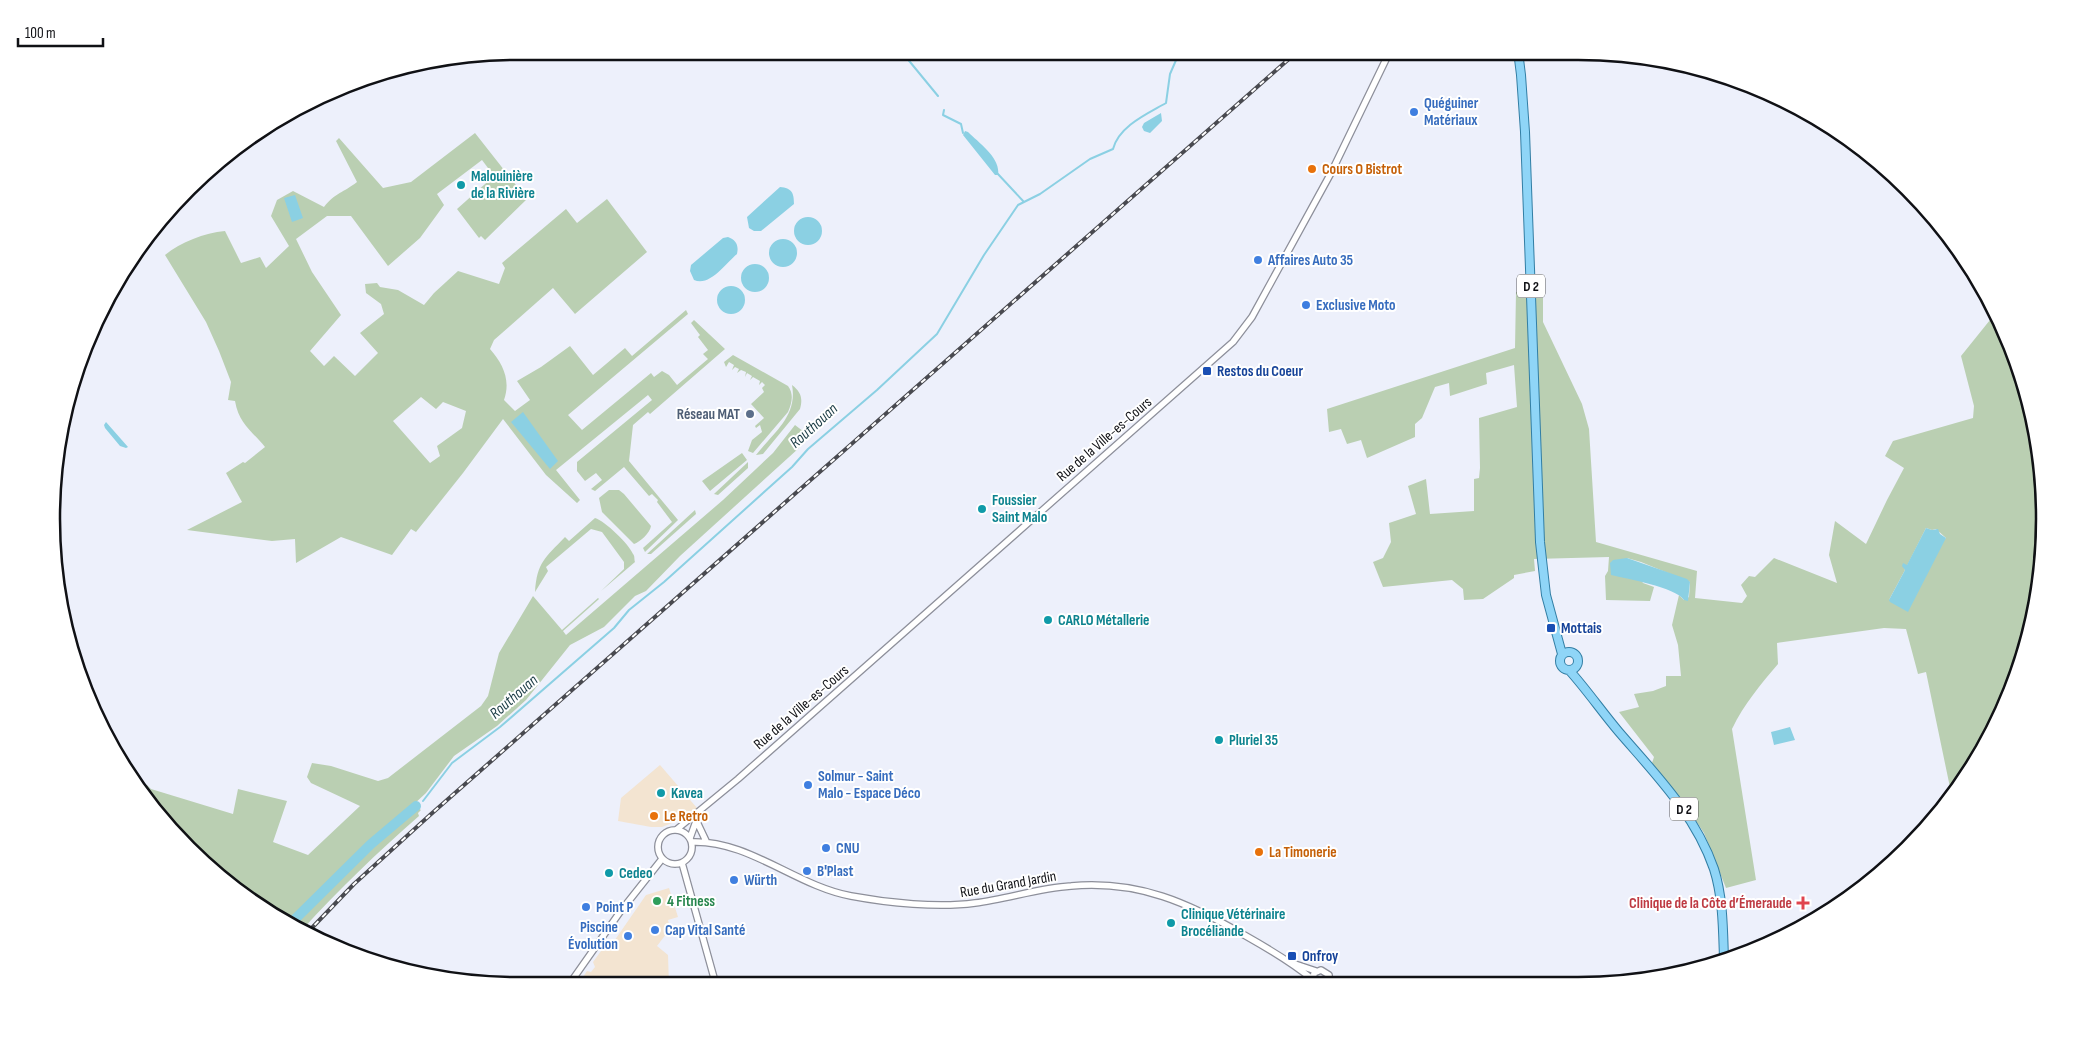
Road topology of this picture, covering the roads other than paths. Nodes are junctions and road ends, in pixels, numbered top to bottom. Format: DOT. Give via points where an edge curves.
graph roads {
  1 [pos="1386,60"];
  2 [pos="1520,60"];
  3 [pos="1558,636"];
  4 [pos="1571,651"];
  5 [pos="1562,654"];
  6 [pos="1579,663"];
  7 [pos="1570,670"];
  8 [pos="1584,687"];
  9 [pos="699,814"];
  10 [pos="697,822"];
  11 [pos="676,830"];
  12 [pos="691,840"];
  13 [pos="706,841"];
  14 [pos="662,859"];
  15 [pos="682,863"];
  16 [pos="1724,953"];
  17 [pos="1291,962"];
  18 [pos="1316,971"];
  19 [pos="1329,976"];
  20 [pos="574,977"];
  21 [pos="714,977"];
  22 [pos="1308,977"];
  23 [pos="1314,977"];
  1 -- 9 [label="street, Rue de la Ville-es-Cours" via="1331,173 1252,317 1233,342"];
  2 -- 3 [label="main road, D 2" via="1540,542 1546,595"];
  3 -- 4 [label="main road, D 2"];
  3 -- 5 [label="main road, D 2"];
  4 -- 5 [label="main road"];
  4 -- 6 [label="main road"];
  5 -- 7 [label="main road" via="1561,665"];
  6 -- 7 [label="main road"];
  6 -- 8 [label="main road, D 2"];
  7 -- 8 [label="main road, D 2"];
  8 -- 16 [label="main road, D 2" via="1687,813 1703,841 1718,888"];
  9 -- 10 [label="street"];
  9 -- 11 [label="street, Rue de la Ville-es-Cours"];
  10 -- 12 [label="street"];
  10 -- 13 [label="street"];
  11 -- 12 [label="street" via="684,832"];
  11 -- 14 [label="street" via="667,832 660,839 658,849"];
  12 -- 13 [label="street, Rue du Grand Jardin"];
  12 -- 15 [label="street" via="692,852"];
  13 -- 17 [label="street, Rue du Grand Jardin" via="752,856 827,890 869,899 953,905 1073,886 1142,890 1202,911"];
  14 -- 15 [label="street" via="675,865"];
  14 -- 20 [label="street"];
  15 -- 21 [label="street"];
  17 -- 18 [label="street, Rue du Grand Jardin"];
  17 -- 22 [label="street, Rue du Grand Jardin"];
  18 -- 19 [label="street, Rue du Grand Jardin" via="1324,971"];
  18 -- 23 [label="street"];
}
